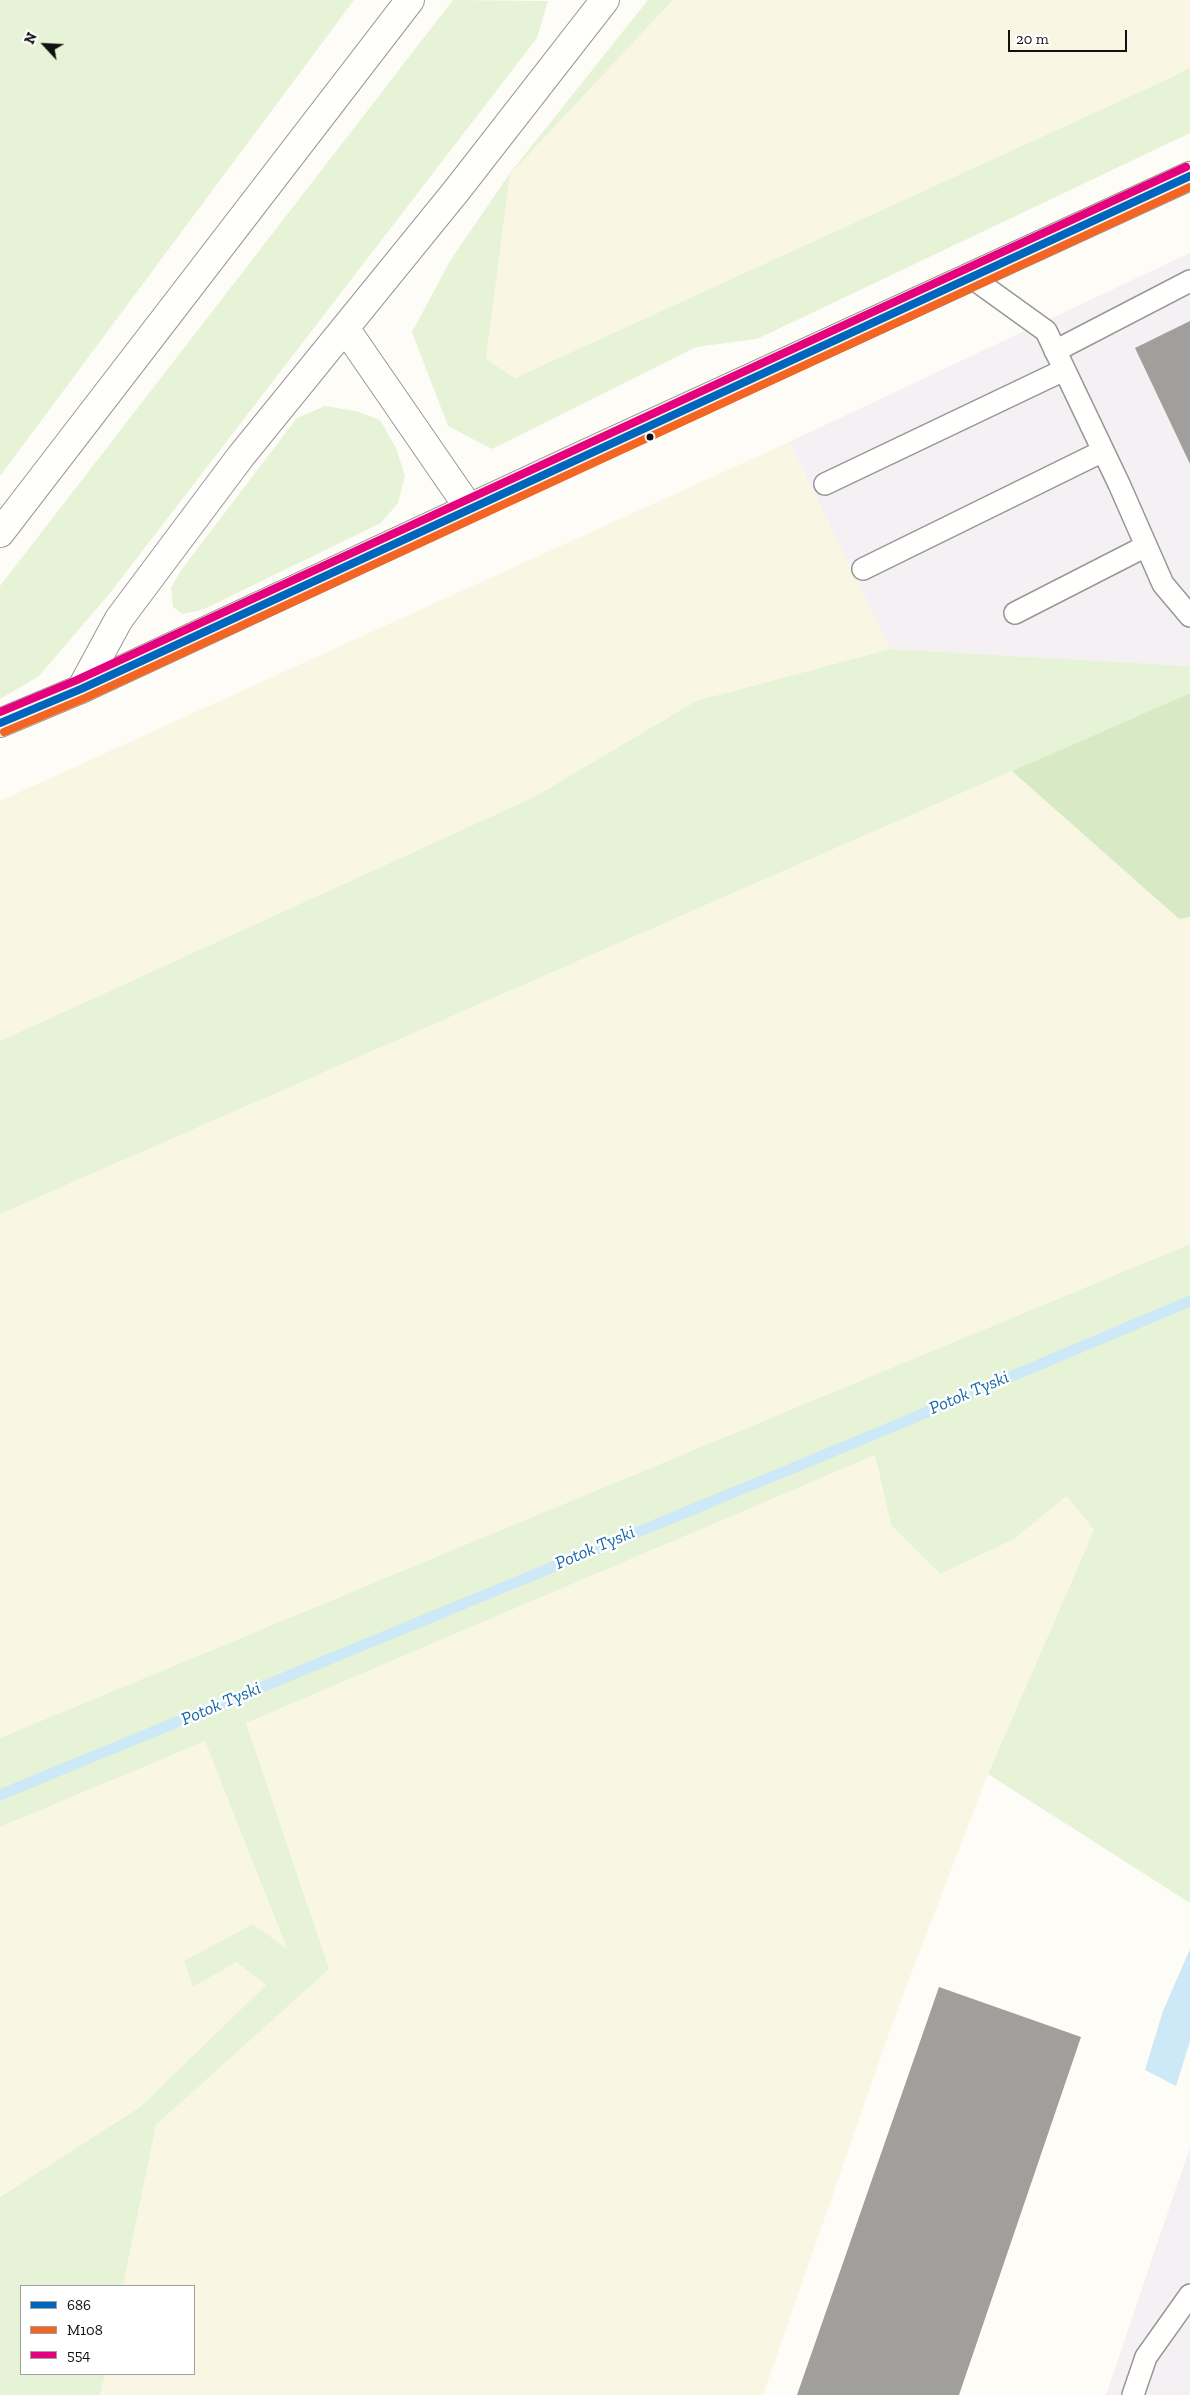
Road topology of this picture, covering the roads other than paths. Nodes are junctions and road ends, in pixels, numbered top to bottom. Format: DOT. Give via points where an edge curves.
graph roads {
  1 [pos="410,0"];
  2 [pos="605,0"];
  3 [pos="1190,176"];
  4 [pos="971,277"];
  5 [pos="1190,281"];
  6 [pos="345,328"];
  7 [pos="1060,360"];
  8 [pos="1103,451"];
  9 [pos="825,484"];
  10 [pos="469,508"];
  11 [pos="3,524"];
  12 [pos="1146,546"];
  13 [pos="863,569"];
  14 [pos="1015,613"];
  15 [pos="1190,616"];
  16 [pos="81,689"];
  17 [pos="0,723"];
  18 [pos="1190,2296"];
  19 [pos="1133,2395"];
  1 -- 11 [label="street"];
  2 -- 6 [label="street"];
  3 -- 4 [label="street"];
  4 -- 7 [label="lane" via="1046,331"];
  4 -- 10 [label="street"];
  5 -- 7 [label="lane"];
  6 -- 10 [label="street"];
  6 -- 16 [label="street" via="241,456 119,619"];
  7 -- 8 [label="lane"];
  7 -- 9 [label="lane"];
  8 -- 12 [label="lane"];
  8 -- 13 [label="lane"];
  10 -- 16 [label="street"];
  12 -- 14 [label="lane"];
  12 -- 15 [label="lane" via="1163,584"];
  16 -- 17 [label="street"];
  18 -- 19 [label="lane" via="1146,2357"];
}
